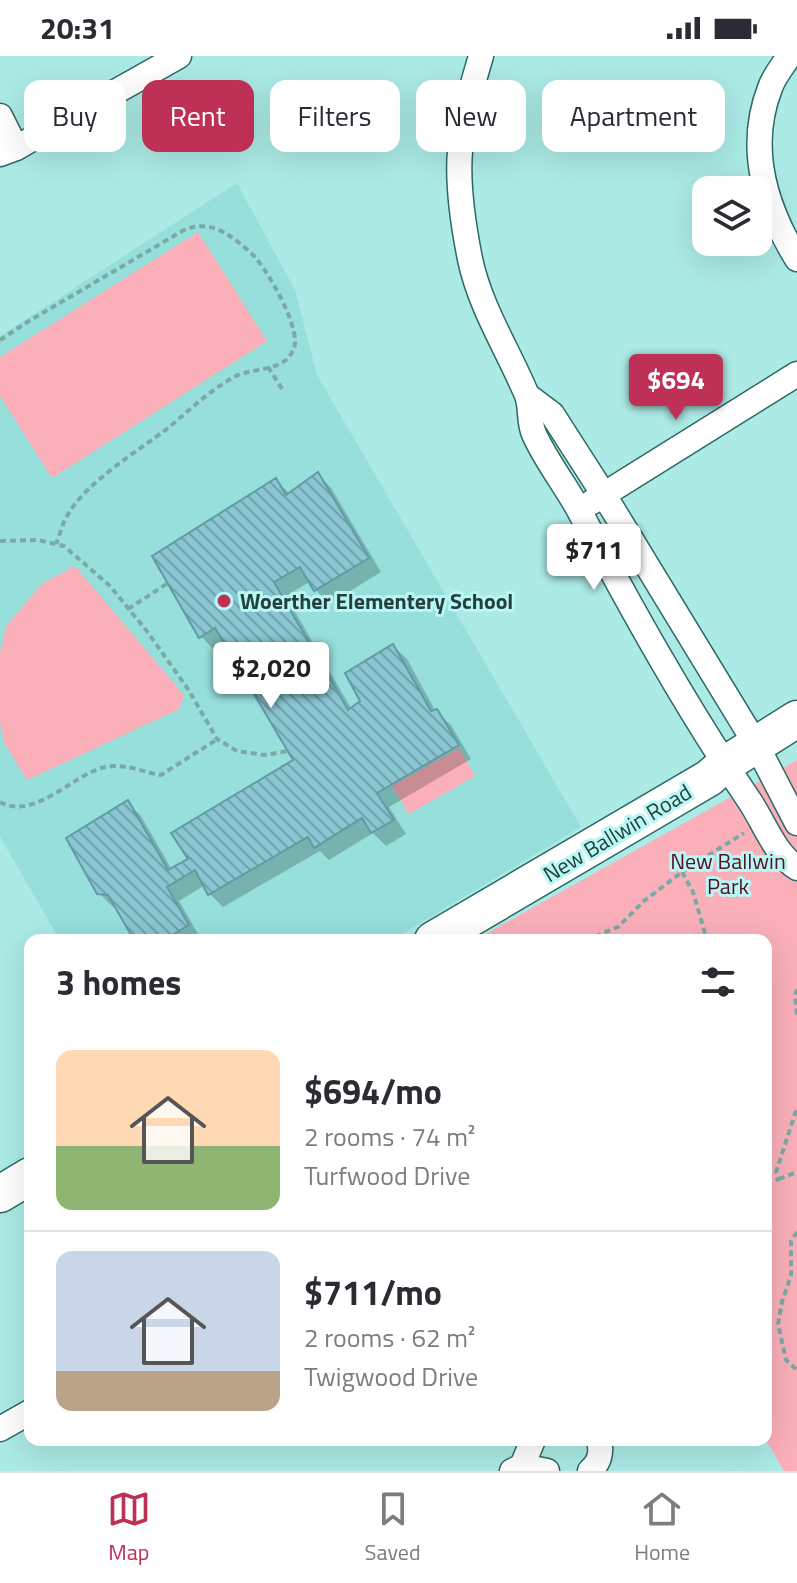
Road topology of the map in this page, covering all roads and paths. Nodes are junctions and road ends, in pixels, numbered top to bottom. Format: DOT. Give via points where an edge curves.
graph roads {
  1 [pos="179,56"];
  2 [pos="481,56"];
  3 [pos="789,56"];
  4 [pos="0,116"];
  5 [pos="8,151"];
  6 [pos="797,259"];
  7 [pos="0,340"];
  8 [pos="268,367"];
  9 [pos="797,374"];
  10 [pos="284,392"];
  11 [pos="528,396"];
  12 [pos="604,495"];
  13 [pos="579,510"];
  14 [pos="0,541"];
  15 [pos="56,544"];
  16 [pos="168,583"];
  17 [pos="128,609"];
  18 [pos="797,719"];
  19 [pos="217,739"];
  20 [pos="757,746"];
  21 [pos="288,751"];
  22 [pos="724,765"];
  23 [pos="0,802"];
  24 [pos="797,823"];
  25 [pos="749,830"];
  26 [pos="797,868"];
  27 [pos="682,872"];
  28 [pos="443,934"];
  29 [pos="601,934"];
  30 [pos="705,934"];
  31 [pos="797,989"];
  32 [pos="797,1018"];
  33 [pos="797,1108"];
  34 [pos="797,1172"];
  35 [pos="779,1179"];
  36 [pos="24,1180"];
  37 [pos="772,1181"];
  38 [pos="0,1194"];
  39 [pos="797,1232"];
  40 [pos="797,1370"];
  41 [pos="24,1415"];
  42 [pos="0,1429"];
  43 [pos="530,1446"];
  44 [pos="600,1446"];
  45 [pos="517,1468"];
  46 [pos="547,1471"];
  47 [pos="590,1471"];
  1 -- 5 [label="street"];
  2 -- 11 [label="street" via="460,150 463,218 480,295"];
  3 -- 6 [label="street" via="771,84 759,142 770,206"];
  4 -- 5 [label="street"];
  7 -- 8 [label="path" via="184,230 209,226 253,255 289,316 295,343 290,356"];
  8 -- 10 [label="path"];
  8 -- 15 [label="path" via="238,375 217,388 120,463 81,497"];
  9 -- 12 [label="street"];
  11 -- 12 [label="street" via="552,414"];
  11 -- 13 [label="street" via="532,432"];
  12 -- 13 [label="street"];
  12 -- 20 [label="street"];
  13 -- 22 [label="street"];
  14 -- 15 [label="path"];
  15 -- 17 [label="path" via="110,586"];
  16 -- 17 [label="path"];
  17 -- 19 [label="path" via="188,689"];
  18 -- 20 [label="main road, New Ballwin Road"];
  19 -- 21 [label="path" via="237,751"];
  19 -- 23 [label="path" via="161,775 127,766 105,767 25,807"];
  20 -- 22 [label="main road, New Ballwin Road"];
  20 -- 24 [label="street"];
  22 -- 26 [label="street" via="782,855"];
  22 -- 28 [label="main road, New Ballwin Road"];
  25 -- 27 [label="path"];
  27 -- 29 [label="path" via="618,927"];
  27 -- 30 [label="path"];
  31 -- 32 [label="path"];
  33 -- 35 [label="path" via="776,1172"];
  34 -- 35 [label="path"];
  35 -- 37 [label="path"];
  36 -- 38 [label="main road"];
  39 -- 40 [label="path" via="791,1241 791,1275 778,1324 786,1360"];
  41 -- 42 [label="street"];
  43 -- 45 [label="street"];
  44 -- 47 [label="street" via="600,1458"];
  45 -- 46 [label="street"];
}
